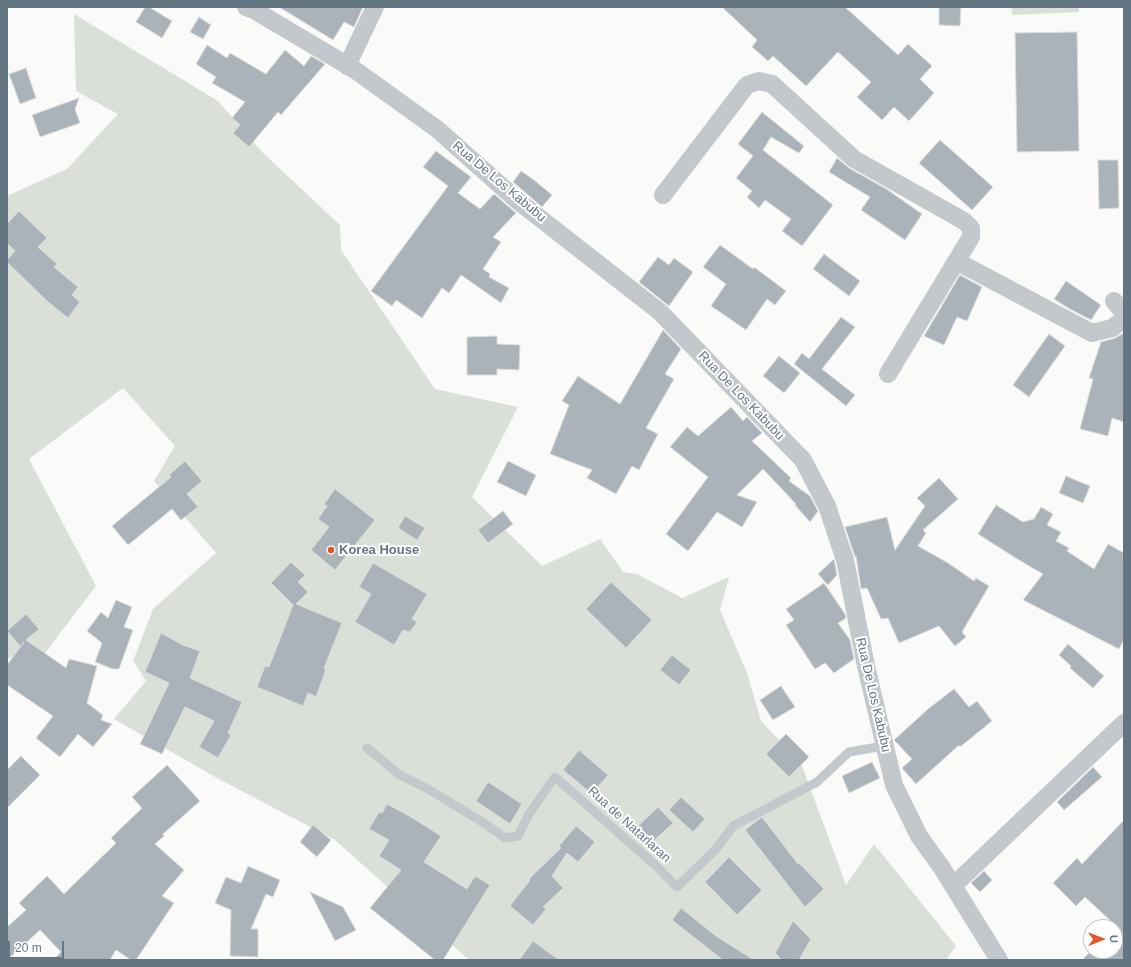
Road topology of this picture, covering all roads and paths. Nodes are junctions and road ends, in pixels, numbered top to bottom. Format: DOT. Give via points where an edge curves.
graph roads {
  1 [pos="246,7"];
  2 [pos="375,7"];
  3 [pos="347,66"];
  4 [pos="664,195"];
  5 [pos="956,261"];
  6 [pos="1124,319"];
  7 [pos="888,374"];
  8 [pos="1124,723"];
  9 [pos="884,746"];
  10 [pos="367,748"];
  11 [pos="953,886"];
  12 [pos="999,960"];
  1 -- 3 [label="street, Rua De Los Kabubu"];
  2 -- 3 [label="street"];
  3 -- 9 [label="street, Rua De Los Kabubu" via="436,129 518,200 660,312 803,460 827,506 845,560"];
  4 -- 5 [label="street" via="747,85 759,81 772,84 854,159 971,228 971,237"];
  5 -- 6 [label="street" via="1092,333 1112,328"];
  5 -- 7 [label="street"];
  8 -- 11 [label="street"];
  9 -- 10 [label="lane, Rua de Natarlaran" via="849,752 817,782 734,826 716,849 677,887 555,776 518,836 505,838 428,788 400,775"];
  9 -- 11 [label="street, Rua De Los Kabubu" via="894,785 909,817"];
  11 -- 12 [label="street, Rua De Los Kabubu"];
}
